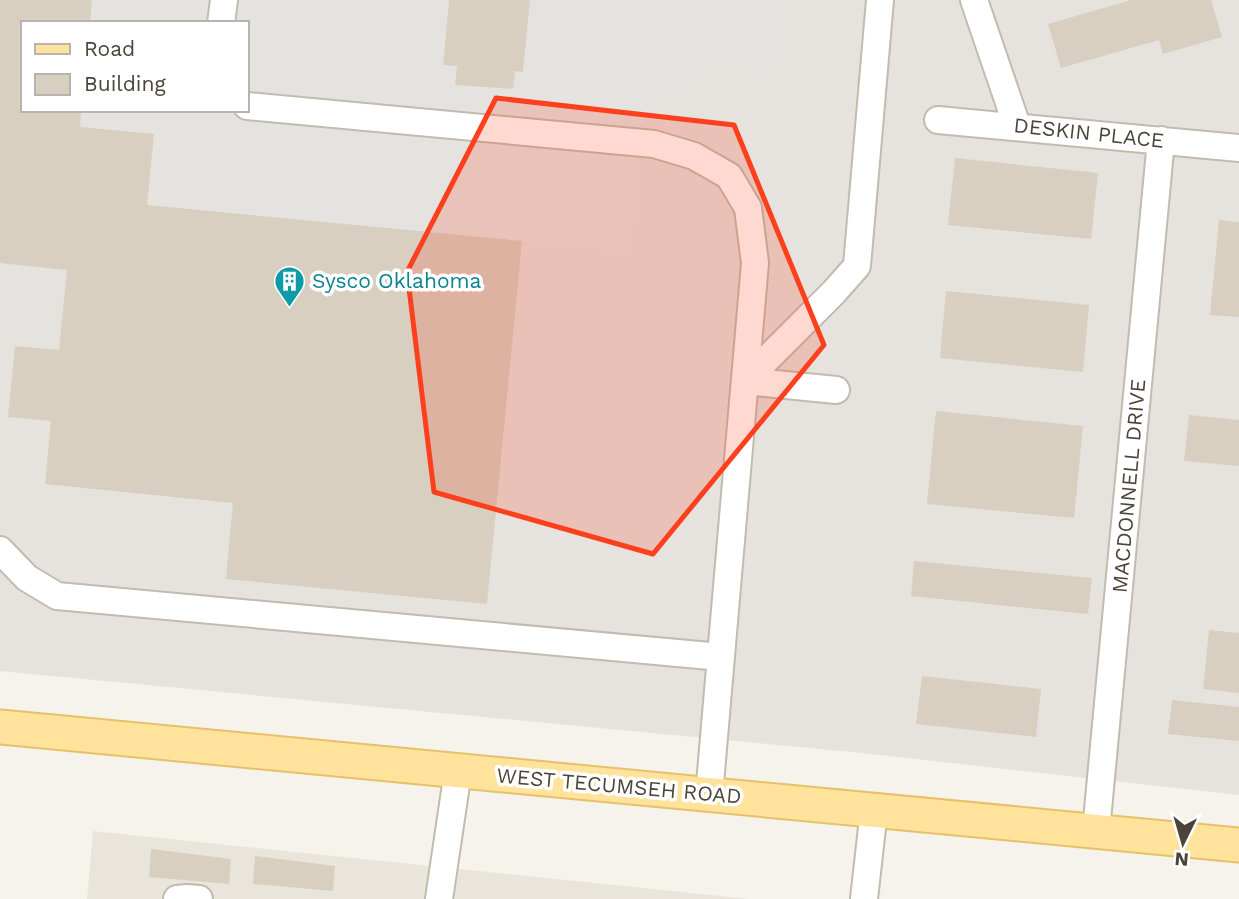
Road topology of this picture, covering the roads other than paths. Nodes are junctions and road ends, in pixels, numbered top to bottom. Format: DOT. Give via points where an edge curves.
graph roads {
  1 [pos="224,0"];
  2 [pos="880,0"];
  3 [pos="974,0"];
  4 [pos="221,21"];
  5 [pos="248,106"];
  6 [pos="938,120"];
  7 [pos="1017,126"];
  8 [pos="1161,141"];
  9 [pos="1239,148"];
  10 [pos="745,381"];
  11 [pos="836,390"];
  12 [pos="0,550"];
  13 [pos="721,657"];
  14 [pos="0,727"];
  15 [pos="458,771"];
  16 [pos="709,795"];
  17 [pos="874,810"];
  18 [pos="1096,831"];
  19 [pos="1239,845"];
  20 [pos="177,899"];
  21 [pos="199,899"];
  22 [pos="439,899"];
  23 [pos="864,899"];
  1 -- 4 [label="street"];
  2 -- 10 [label="street" via="857,266"];
  3 -- 7 [label="street"];
  5 -- 10 [label="street" via="654,144 694,156 729,176 748,208 755,263"];
  6 -- 7 [label="street, DESKIN PLACE"];
  7 -- 8 [label="street, DESKIN PLACE"];
  8 -- 9 [label="street, DESKIN PLACE"];
  8 -- 18 [label="street, MACDONNELL DRIVE"];
  10 -- 11 [label="street"];
  10 -- 13 [label="street"];
  12 -- 13 [label="street" via="27,579 57,596"];
  13 -- 16 [label="street"];
  14 -- 15 [label="main road, WEST TECUMSEH ROAD"];
  15 -- 16 [label="main road, WEST TECUMSEH ROAD"];
  15 -- 22 [label="street"];
  16 -- 17 [label="main road, WEST TECUMSEH ROAD"];
  17 -- 18 [label="main road, WEST TECUMSEH ROAD"];
  17 -- 23 [label="street"];
  18 -- 19 [label="main road, WEST TECUMSEH ROAD"];
  20 -- 21 [label="street"];
}
